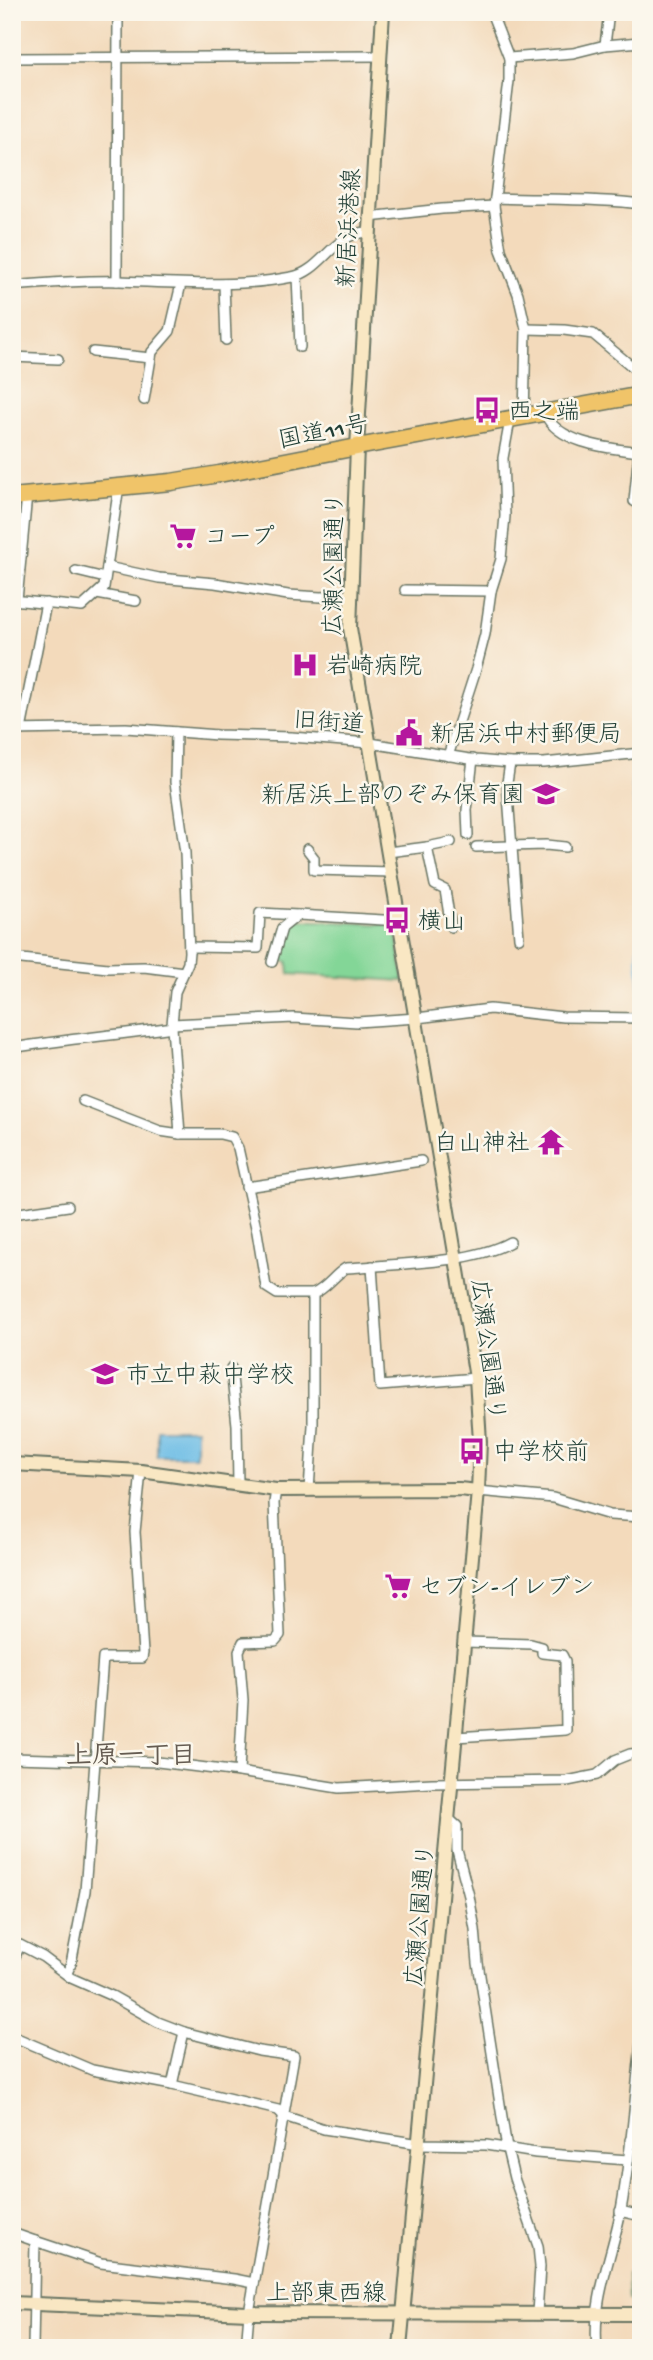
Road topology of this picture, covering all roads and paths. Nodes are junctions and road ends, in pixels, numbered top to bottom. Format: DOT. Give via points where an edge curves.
graph roads {
  1 [pos="102,12"];
  2 [pos="119,12"];
  3 [pos="383,12"];
  4 [pos="491,12"];
  5 [pos="609,12"];
  6 [pos="641,42"];
  7 [pos="605,45"];
  8 [pos="380,56"];
  9 [pos="12,58"];
  10 [pos="119,58"];
  11 [pos="509,58"];
  12 [pos="495,202"];
  13 [pos="641,204"];
  14 [pos="369,217"];
  15 [pos="369,232"];
  16 [pos="297,276"];
  17 [pos="117,281"];
  18 [pos="181,284"];
  19 [pos="224,284"];
  20 [pos="12,286"];
  21 [pos="526,329"];
  22 [pos="226,340"];
  23 [pos="300,347"];
  24 [pos="93,352"];
  25 [pos="12,357"];
  26 [pos="151,358"];
  27 [pos="58,359"];
  28 [pos="641,374"];
  29 [pos="641,395"];
  30 [pos="144,400"];
  31 [pos="545,414"];
  32 [pos="517,419"];
  33 [pos="357,447"];
  34 [pos="119,486"];
  35 [pos="19,496"];
  36 [pos="641,505"];
  37 [pos="107,567"];
  38 [pos="76,571"];
  39 [pos="105,578"];
  40 [pos="405,590"];
  41 [pos="491,591"];
  42 [pos="97,594"];
  43 [pos="349,595"];
  44 [pos="15,600"];
  45 [pos="136,601"];
  46 [pos="46,603"];
  47 [pos="15,731"];
  48 [pos="176,732"];
  49 [pos="370,743"];
  50 [pos="641,753"];
  51 [pos="448,756"];
  52 [pos="473,760"];
  53 [pos="510,763"];
  54 [pos="468,835"];
  55 [pos="450,842"];
  56 [pos="511,845"];
  57 [pos="427,847"];
  58 [pos="565,847"];
  59 [pos="476,848"];
  60 [pos="307,849"];
  61 [pos="388,852"];
  62 [pos="392,872"];
  63 [pos="298,915"];
  64 [pos="400,921"];
  65 [pos="451,927"];
  66 [pos="519,938"];
  67 [pos="189,947"];
  68 [pos="12,958"];
  69 [pos="272,962"];
  70 [pos="184,972"];
  71 [pos="417,1018"];
  72 [pos="641,1018"];
  73 [pos="172,1025"];
  74 [pos="12,1048"];
  75 [pos="83,1101"];
  76 [pos="180,1134"];
  77 [pos="421,1161"];
  78 [pos="246,1186"];
  79 [pos="68,1206"];
  80 [pos="12,1214"];
  81 [pos="510,1242"];
  82 [pos="456,1257"];
  83 [pos="372,1266"];
  84 [pos="313,1294"];
  85 [pos="231,1368"];
  86 [pos="476,1378"];
  87 [pos="12,1464"];
  88 [pos="141,1471"];
  89 [pos="239,1485"];
  90 [pos="276,1490"];
  91 [pos="309,1491"];
  92 [pos="478,1491"];
  93 [pos="641,1517"];
  94 [pos="464,1642"];
  95 [pos="456,1737"];
  96 [pos="641,1753"];
  97 [pos="12,1758"];
  98 [pos="96,1760"];
  99 [pos="239,1772"];
  100 [pos="452,1784"];
  101 [pos="449,1818"];
  102 [pos="12,1963"];
  103 [pos="67,1973"];
  104 [pos="184,2032"];
  105 [pos="12,2036"];
  106 [pos="641,2043"];
  107 [pos="172,2085"];
  108 [pos="284,2116"];
  109 [pos="630,2140"];
  110 [pos="641,2143"];
  111 [pos="420,2144"];
  112 [pos="507,2150"];
  113 [pos="628,2160"];
  114 [pos="620,2211"];
  115 [pos="641,2216"];
  116 [pos="12,2233"];
  117 [pos="35,2241"];
  118 [pos="254,2283"];
  119 [pos="12,2303"];
  120 [pos="34,2305"];
  121 [pos="249,2313"];
  122 [pos="404,2313"];
  123 [pos="537,2313"];
  124 [pos="597,2313"];
  125 [pos="641,2314"];
  126 [pos="33,2348"];
  127 [pos="246,2348"];
  128 [pos="400,2348"];
  129 [pos="597,2348"];
  1 -- 2 [label="street"];
  2 -- 10 [label="street"];
  3 -- 8 [label="street, 新居浜港線"];
  4 -- 11 [label="street"];
  5 -- 7 [label="street"];
  6 -- 7 [label="street"];
  7 -- 11 [label="street" via="573,53"];
  8 -- 10 [label="street"];
  8 -- 14 [label="street, 新居浜港線"];
  9 -- 10 [label="street"];
  10 -- 17 [label="street"];
  11 -- 12 [label="street"];
  12 -- 13 [label="street" via="602,199"];
  12 -- 14 [label="street"];
  12 -- 21 [label="street" via="501,250"];
  14 -- 15 [label="street, 新居浜港線"];
  15 -- 16 [label="street" via="354,234"];
  15 -- 33 [label="street, 新居浜港線"];
  16 -- 19 [label="street"];
  16 -- 23 [label="street"];
  17 -- 18 [label="street"];
  17 -- 20 [label="street"];
  18 -- 19 [label="street"];
  18 -- 26 [label="street" via="170,331"];
  19 -- 22 [label="street"];
  21 -- 28 [label="street" via="593,334"];
  21 -- 32 [label="street"];
  24 -- 26 [label="street"];
  25 -- 27 [label="street"];
  26 -- 30 [label="street"];
  29 -- 31 [label="highway, 国道11号"];
  31 -- 32 [label="highway, 国道11号"];
  31 -- 36 [label="street" via="550,425 563,434 598,446 639,452 634,501"];
  32 -- 33 [label="highway, 国道11号"];
  32 -- 41 [label="street" via="503,458 504,536"];
  33 -- 34 [label="highway, 国道11号" via="219,474"];
  33 -- 43 [label="street, 広瀬公園通り"];
  34 -- 35 [label="highway, 国道11号"];
  34 -- 37 [label="street"];
  35 -- 44 [label="street"];
  37 -- 39 [label="street"];
  37 -- 43 [label="street" via="288,595"];
  38 -- 39 [label="street"];
  39 -- 42 [label="street"];
  40 -- 41 [label="street"];
  41 -- 51 [label="street" via="476,670"];
  42 -- 45 [label="street"];
  42 -- 46 [label="street" via="82,607"];
  43 -- 49 [label="street, 広瀬公園通り" via="350,628"];
  44 -- 46 [label="street"];
  46 -- 47 [label="street"];
  47 -- 48 [label="street, 旧街道" via="113,728"];
  48 -- 49 [label="street, 旧街道"];
  48 -- 67 [label="street" via="175,782 185,853"];
  49 -- 51 [label="street, 旧街道"];
  49 -- 61 [label="street, 広瀬公園通り"];
  50 -- 53 [label="street, 旧街道"];
  51 -- 52 [label="street, 旧街道"];
  52 -- 53 [label="street, 旧街道"];
  52 -- 54 [label="street"];
  53 -- 56 [label="street"];
  55 -- 57 [label="street"];
  56 -- 58 [label="street"];
  56 -- 59 [label="street"];
  56 -- 66 [label="street"];
  57 -- 61 [label="street"];
  57 -- 65 [label="street" via="435,885 445,890"];
  60 -- 62 [label="street" via="314,858 314,870"];
  61 -- 62 [label="street, 広瀬公園通り"];
  62 -- 64 [label="street, 広瀬公園通り"];
  63 -- 64 [label="street"];
  63 -- 67 [label="street" via="260,913 257,948"];
  63 -- 69 [label="street" via="282,928"];
  64 -- 71 [label="street, 広瀬公園通り"];
  67 -- 70 [label="street"];
  68 -- 70 [label="street"];
  70 -- 73 [label="street"];
  71 -- 72 [label="street" via="491,1009 563,1017"];
  71 -- 73 [label="street"];
  71 -- 82 [label="street, 広瀬公園通り"];
  73 -- 74 [label="street"];
  73 -- 76 [label="street"];
  75 -- 76 [label="street" via="160,1131"];
  76 -- 78 [label="street" via="232,1137 239,1148"];
  77 -- 78 [label="street"];
  78 -- 84 [label="street" via="266,1287 277,1294"];
  79 -- 80 [label="street"];
  81 -- 82 [label="street" via="498,1249"];
  82 -- 83 [label="street"];
  82 -- 86 [label="street, 広瀬公園通り"];
  83 -- 84 [label="street" via="346,1268"];
  83 -- 86 [label="street" via="380,1386"];
  84 -- 91 [label="street"];
  85 -- 89 [label="street"];
  86 -- 92 [label="street, 広瀬公園通り"];
  87 -- 88 [label="street"];
  88 -- 89 [label="street"];
  88 -- 98 [label="street" via="135,1532 143,1653 142,1658 103,1658"];
  89 -- 90 [label="street"];
  90 -- 91 [label="street"];
  90 -- 99 [label="street" via="280,1635 275,1641 243,1642 239,1651 243,1700"];
  91 -- 92 [label="street"];
  92 -- 93 [label="street" via="553,1498 610,1515"];
  92 -- 94 [label="street, 広瀬公園通り"];
  94 -- 95 [label="street, 広瀬公園通り"];
  94 -- 95 [label="street" via="531,1644 542,1647 542,1653 562,1655 566,1730"];
  95 -- 100 [label="street, 広瀬公園通り"];
  96 -- 100 [label="street" via="615,1760 597,1775 567,1781"];
  97 -- 98 [label="street"];
  98 -- 99 [label="street"];
  98 -- 103 [label="street" via="85,1891"];
  99 -- 100 [label="street" via="340,1788"];
  100 -- 101 [label="street, 広瀬公園通り"];
  101 -- 111 [label="street, 広瀬公園通り"];
  101 -- 112 [label="street" via="457,1826 457,1850 469,1896"];
  102 -- 103 [label="street" via="20,1945"];
  103 -- 104 [label="street"];
  104 -- 107 [label="street"];
  104 -- 108 [label="street" via="294,2056"];
  105 -- 107 [label="street" via="92,2070"];
  106 -- 109 [label="street"];
  107 -- 108 [label="street" via="278,2110"];
  108 -- 111 [label="street" via="324,2129"];
  108 -- 118 [label="street"];
  109 -- 110 [label="street"];
  109 -- 113 [label="street"];
  111 -- 112 [label="street"];
  111 -- 122 [label="street, 広瀬公園通り"];
  112 -- 113 [label="street"];
  112 -- 123 [label="street" via="538,2246"];
  113 -- 114 [label="street"];
  114 -- 115 [label="street"];
  114 -- 124 [label="street"];
  116 -- 117 [label="street"];
  117 -- 118 [label="street" via="100,2263"];
  117 -- 120 [label="street"];
  118 -- 121 [label="street"];
  119 -- 120 [label="street, 上部東西線"];
  120 -- 121 [label="street, 上部東西線"];
  120 -- 126 [label="street"];
  121 -- 122 [label="street, 上部東西線"];
  121 -- 127 [label="street"];
  122 -- 123 [label="street, 上部東西線"];
  122 -- 128 [label="street, 広瀬公園通り"];
  123 -- 124 [label="street, 上部東西線"];
  124 -- 125 [label="street, 上部東西線"];
  124 -- 129 [label="street"];
}
